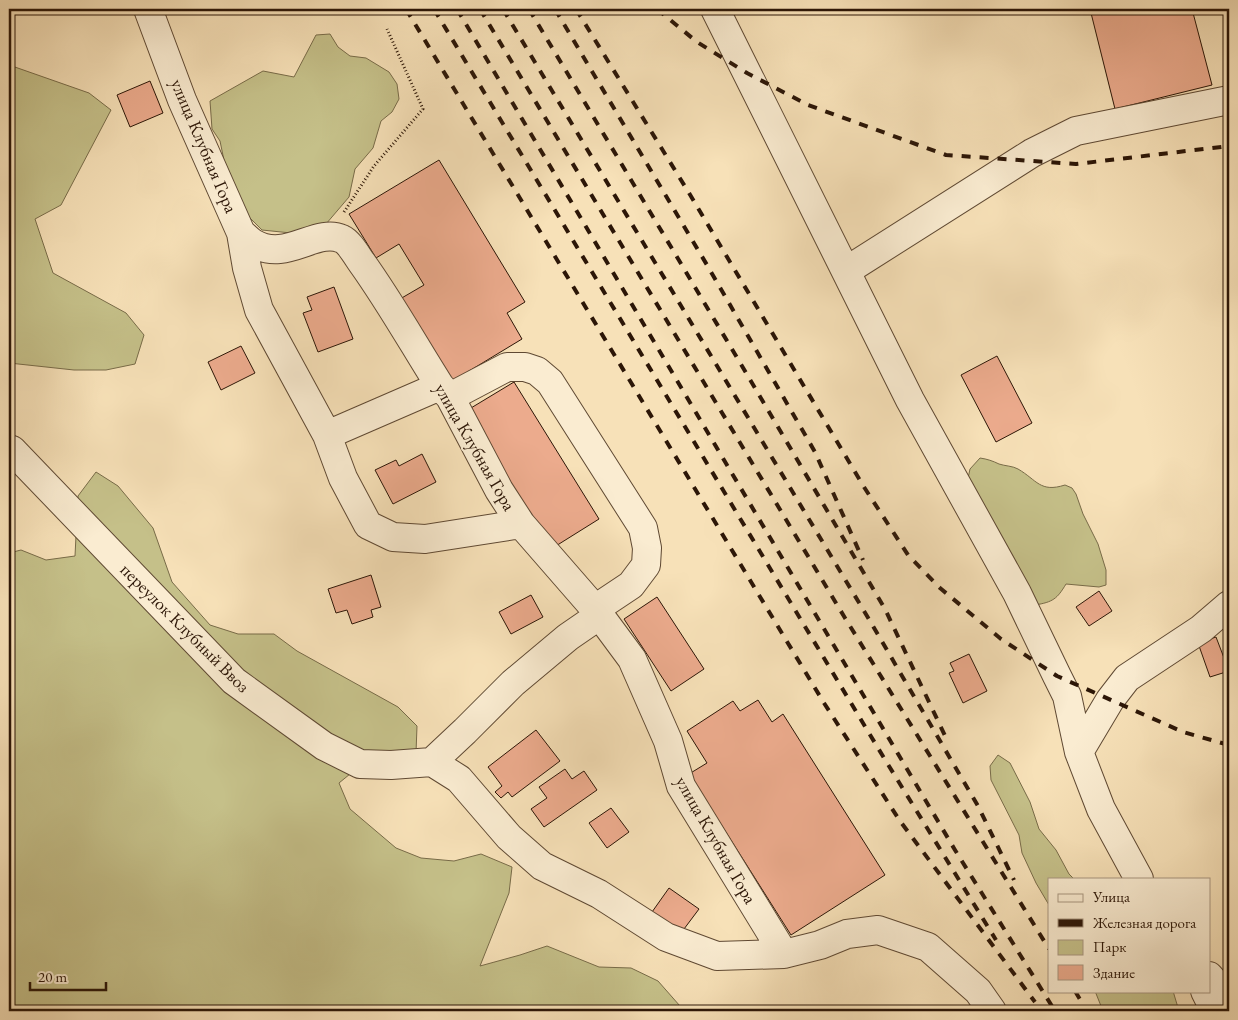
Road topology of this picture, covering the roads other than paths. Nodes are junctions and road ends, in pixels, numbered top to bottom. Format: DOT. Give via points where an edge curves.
graph roads {
  1 [pos="148,9"];
  2 [pos="715,9"];
  3 [pos="1229,100"];
  4 [pos="241,233"];
  5 [pos="846,272"];
  6 [pos="445,392"];
  7 [pos="327,435"];
  8 [pos="12,450"];
  9 [pos="521,524"];
  10 [pos="1229,606"];
  11 [pos="597,612"];
  12 [pos="1079,752"];
  13 [pos="432,762"];
  14 [pos="1138,878"];
  15 [pos="784,954"];
  16 [pos="1210,977"];
  17 [pos="1206,992"];
  18 [pos="1229,993"];
  19 [pos="992,1011"];
  20 [pos="1215,1011"];
  1 -- 4 [label="street, улица Клубная Гора" via="182,100"];
  2 -- 5 [label="street"];
  3 -- 5 [label="street" via="1076,131 1032,153"];
  4 -- 6 [label="street, улица Клубная Гора" via="263,247 275,249 290,248 326,236 343,239 374,279"];
  4 -- 7 [label="street" via="259,310"];
  5 -- 12 [label="street" via="910,400 1016,593 1064,689"];
  6 -- 7 [label="street"];
  6 -- 9 [label="street, улица Клубная Гора"];
  6 -- 11 [label="street" via="507,367 538,371 550,382 643,528 646,565 632,585"];
  7 -- 9 [label="street" via="343,478 368,525 393,537 425,539"];
  8 -- 13 [label="street, переулок Клубный Ввоз" via="234,681 324,746 360,764"];
  9 -- 11 [label="street, улица Клубная Гора"];
  10 -- 12 [label="street" via="1201,629 1127,678"];
  11 -- 13 [label="street" via="513,683"];
  11 -- 15 [label="street, улица Клубная Гора" via="632,659 668,742 681,786"];
  12 -- 14 [label="street" via="1101,809"];
  13 -- 15 [label="street" via="459,779 509,837 542,866 600,894 666,937 717,956"];
  15 -- 19 [label="street" via="846,934 878,930 928,947 978,991"];
  16 -- 18 [label="street"];
  17 -- 20 [label="street"];
}
